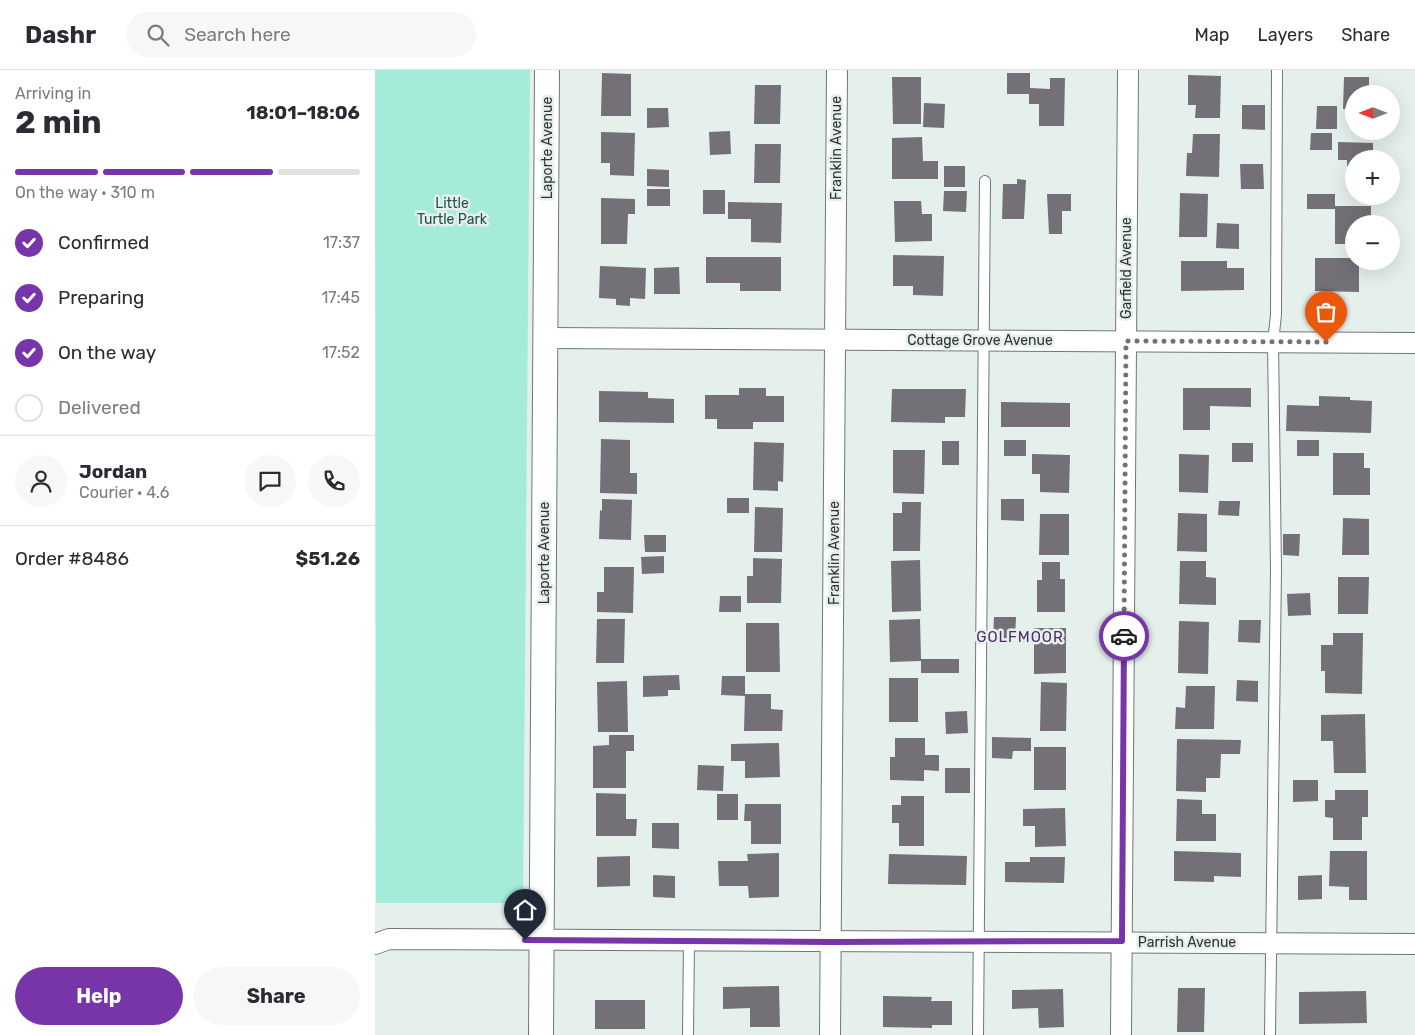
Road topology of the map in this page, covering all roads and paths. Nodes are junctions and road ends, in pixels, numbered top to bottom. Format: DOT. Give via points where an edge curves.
graph roads {
  1 [pos="547,70"];
  2 [pos="837,70"];
  3 [pos="1128,70"];
  4 [pos="1277,70"];
  5 [pos="985,181"];
  6 [pos="546,338"];
  7 [pos="835,339"];
  8 [pos="983,340"];
  9 [pos="1126,341"];
  10 [pos="1273,342"];
  11 [pos="1415,343"];
  12 [pos="380,939"];
  13 [pos="541,940"];
  14 [pos="689,941"];
  15 [pos="1122,941"];
  16 [pos="831,942"];
  17 [pos="979,942"];
  18 [pos="1271,943"];
  19 [pos="1415,944"];
  20 [pos="541,1035"];
  21 [pos="688,1035"];
  22 [pos="830,1035"];
  23 [pos="978,1035"];
  24 [pos="1121,1035"];
  25 [pos="1270,1035"];
  1 -- 6 [label="street, Laporte Avenue"];
  2 -- 7 [label="street, Franklin Avenue"];
  3 -- 9 [label="street, Garfield Avenue"];
  4 -- 10 [label="lane" via="1276,315"];
  5 -- 8 [label="lane"];
  6 -- 7 [label="street, Cottage Grove Avenue"];
  6 -- 13 [label="street, Laporte Avenue"];
  7 -- 8 [label="street, Cottage Grove Avenue"];
  7 -- 16 [label="street, Franklin Avenue"];
  8 -- 9 [label="street, Cottage Grove Avenue"];
  8 -- 17 [label="lane"];
  9 -- 10 [label="street, Cottage Grove Avenue"];
  9 -- 15 [label="street, Garfield Avenue"];
  10 -- 11 [label="street, Cottage Grove Avenue"];
  10 -- 18 [label="lane" via="1276,570"];
  12 -- 13 [label="street, Parrish Avenue"];
  13 -- 14 [label="street, Parrish Avenue"];
  13 -- 20 [label="street, Laporte Avenue"];
  14 -- 16 [label="street, Parrish Avenue"];
  14 -- 21 [label="lane"];
  15 -- 17 [label="street, Parrish Avenue"];
  15 -- 18 [label="street, Parrish Avenue"];
  15 -- 24 [label="street, Garfield Avenue"];
  16 -- 17 [label="street, Parrish Avenue"];
  16 -- 22 [label="street, Franklin Avenue"];
  17 -- 23 [label="lane"];
  18 -- 19 [label="street, Parrish Avenue"];
  18 -- 25 [label="lane"];
}
